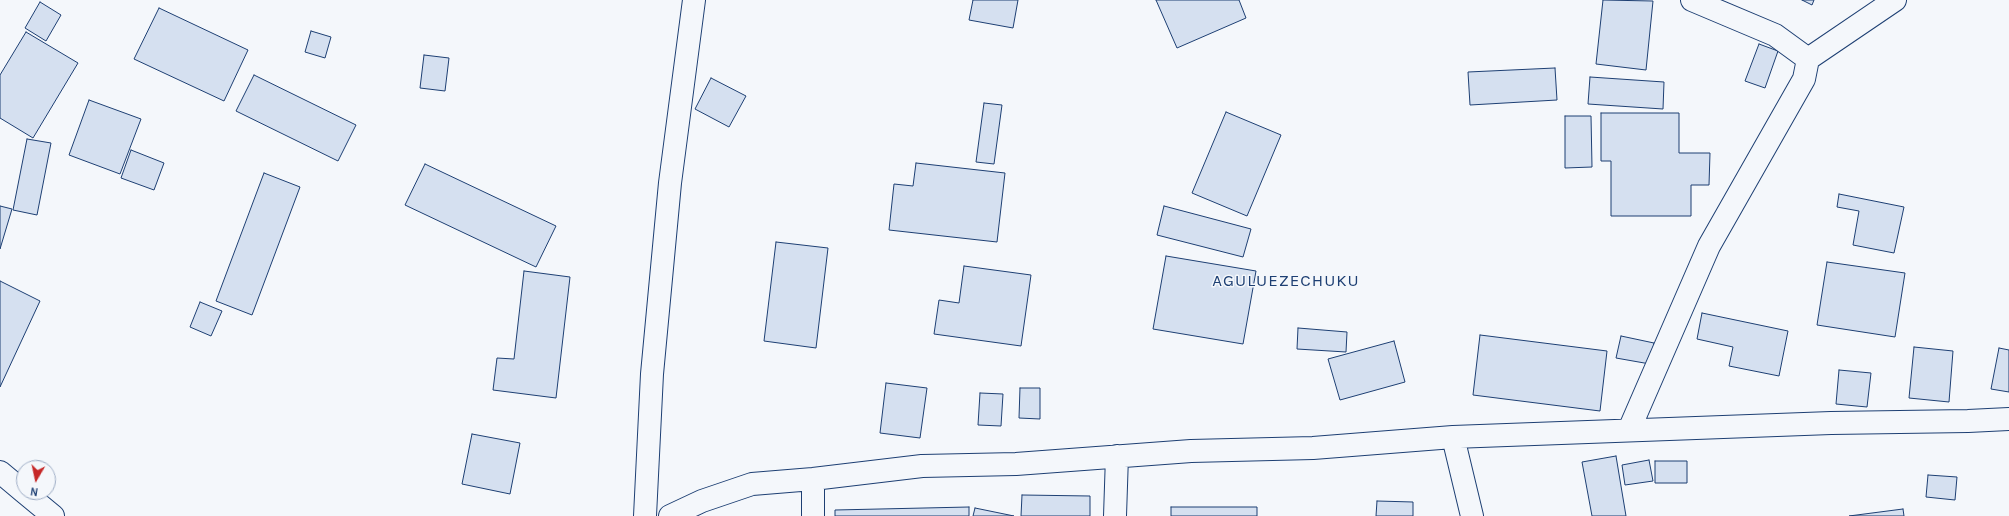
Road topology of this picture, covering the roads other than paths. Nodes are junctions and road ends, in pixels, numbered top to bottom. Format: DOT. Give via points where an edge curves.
graph roads {
  1 [pos="694,0"];
  2 [pos="1692,0"];
  3 [pos="1895,0"];
  4 [pos="1808,59"];
  5 [pos="2009,419"];
  6 [pos="1629,430"];
  7 [pos="1453,437"];
  8 [pos="1117,456"];
  9 [pos="0,472"];
  10 [pos="814,479"];
  11 [pos="16,485"];
  12 [pos="34,500"];
  13 [pos="53,516"];
  14 [pos="645,516"];
  15 [pos="670,516"];
  16 [pos="813,516"];
  17 [pos="1115,516"];
  18 [pos="1472,516"];
  1 -- 14 [label="street" via="670,183 652,374"];
  2 -- 4 [label="street" via="1775,35"];
  3 -- 4 [label="street"];
  4 -- 6 [label="street" via="1804,79 1709,246"];
  5 -- 6 [label="street"];
  6 -- 7 [label="street"];
  7 -- 8 [label="street" via="1312,448"];
  7 -- 18 [label="street"];
  8 -- 10 [label="street" via="1016,464 922,466"];
  8 -- 17 [label="street"];
  9 -- 11 [label="street"];
  10 -- 15 [label="street" via="752,484 702,501"];
  10 -- 16 [label="street"];
  12 -- 13 [label="street"];
}
